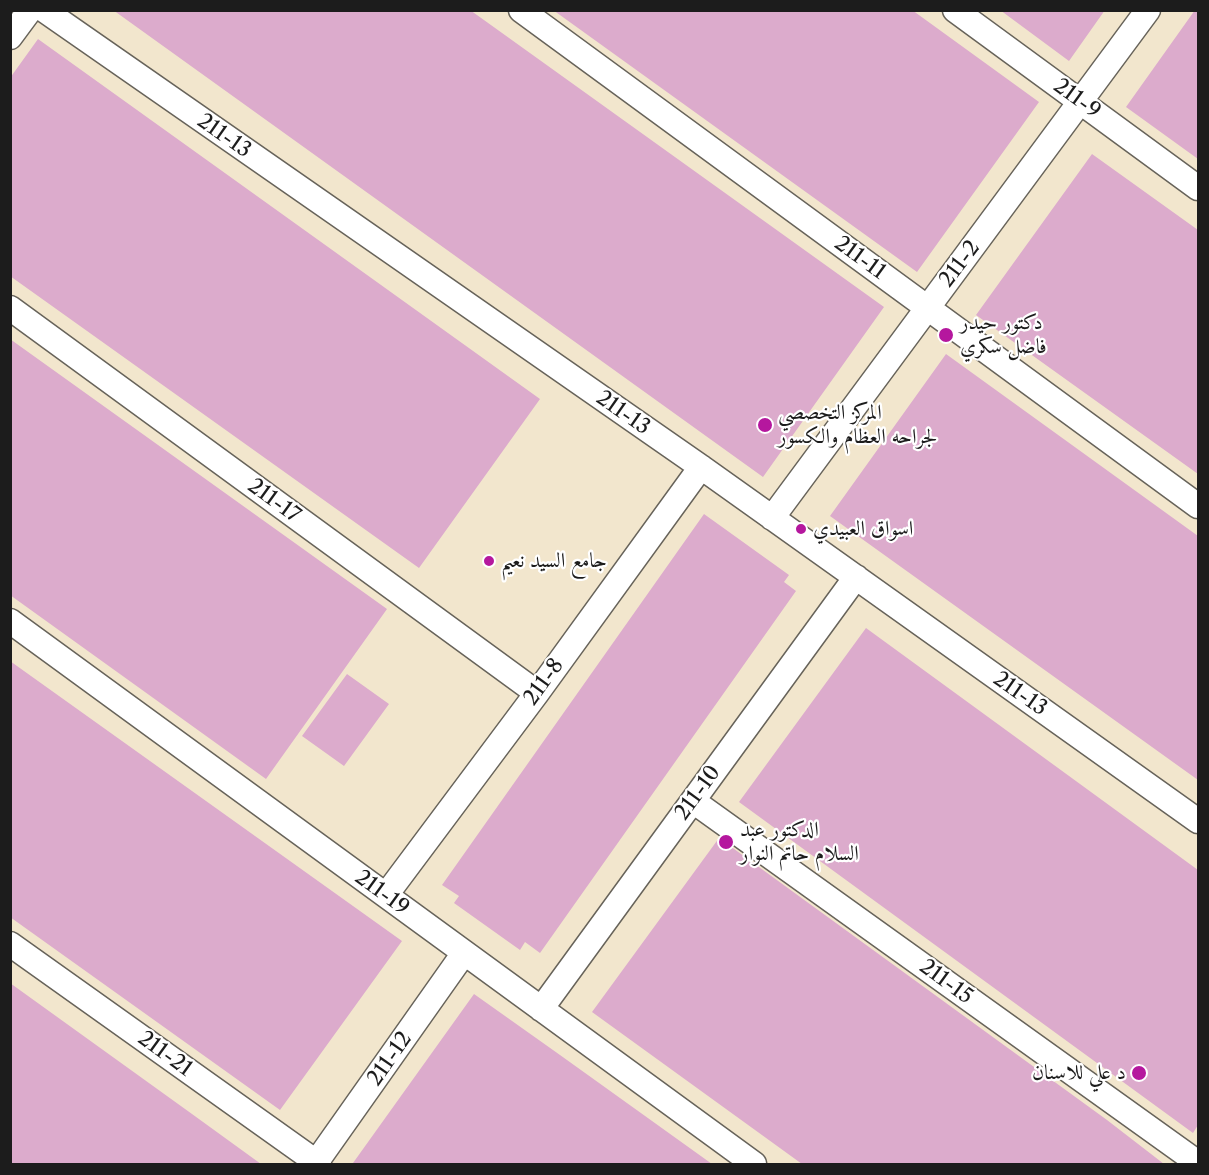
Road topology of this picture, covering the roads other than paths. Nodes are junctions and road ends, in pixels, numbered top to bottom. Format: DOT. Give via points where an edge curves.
graph roads {
  1 [pos="30,10"];
  2 [pos="44,10"];
  3 [pos="521,10"];
  4 [pos="955,10"];
  5 [pos="1148,10"];
  6 [pos="10,37"];
  7 [pos="1080,102"];
  8 [pos="1198,188"];
  9 [pos="10,308"];
  10 [pos="927,308"];
  11 [pos="701,467"];
  12 [pos="1198,506"];
  13 [pos="772,518"];
  14 [pos="856,577"];
  15 [pos="10,621"];
  16 [pos="537,693"];
  17 [pos="693,801"];
  18 [pos="1198,820"];
  19 [pos="386,895"];
  20 [pos="10,944"];
  21 [pos="464,953"];
  22 [pos="541,1009"];
  23 [pos="1198,1163"];
  24 [pos="317,1164"];
  25 [pos="754,1164"];
  1 -- 6 [label="street"];
  2 -- 11 [label="street, 211-13"];
  3 -- 10 [label="street, 211-11"];
  4 -- 7 [label="street, 211-9"];
  5 -- 7 [label="street, 211-2"];
  7 -- 8 [label="street, 211-9"];
  7 -- 10 [label="street, 211-2"];
  9 -- 16 [label="street, 211-17"];
  10 -- 12 [label="street, 211-11"];
  10 -- 13 [label="street, 211-2"];
  11 -- 13 [label="street, 211-13"];
  11 -- 16 [label="street, 211-8"];
  13 -- 14 [label="street, 211-13"];
  14 -- 17 [label="street, 211-10"];
  14 -- 18 [label="street, 211-13"];
  15 -- 19 [label="street, 211-19"];
  16 -- 19 [label="street, 211-8"];
  17 -- 22 [label="street, 211-10"];
  17 -- 23 [label="street, 211-15"];
  19 -- 21 [label="street, 211-19"];
  20 -- 24 [label="street, 211-21"];
  21 -- 22 [label="street, 211-19"];
  21 -- 24 [label="street, 211-12"];
  22 -- 25 [label="street, 211-19"];
}
